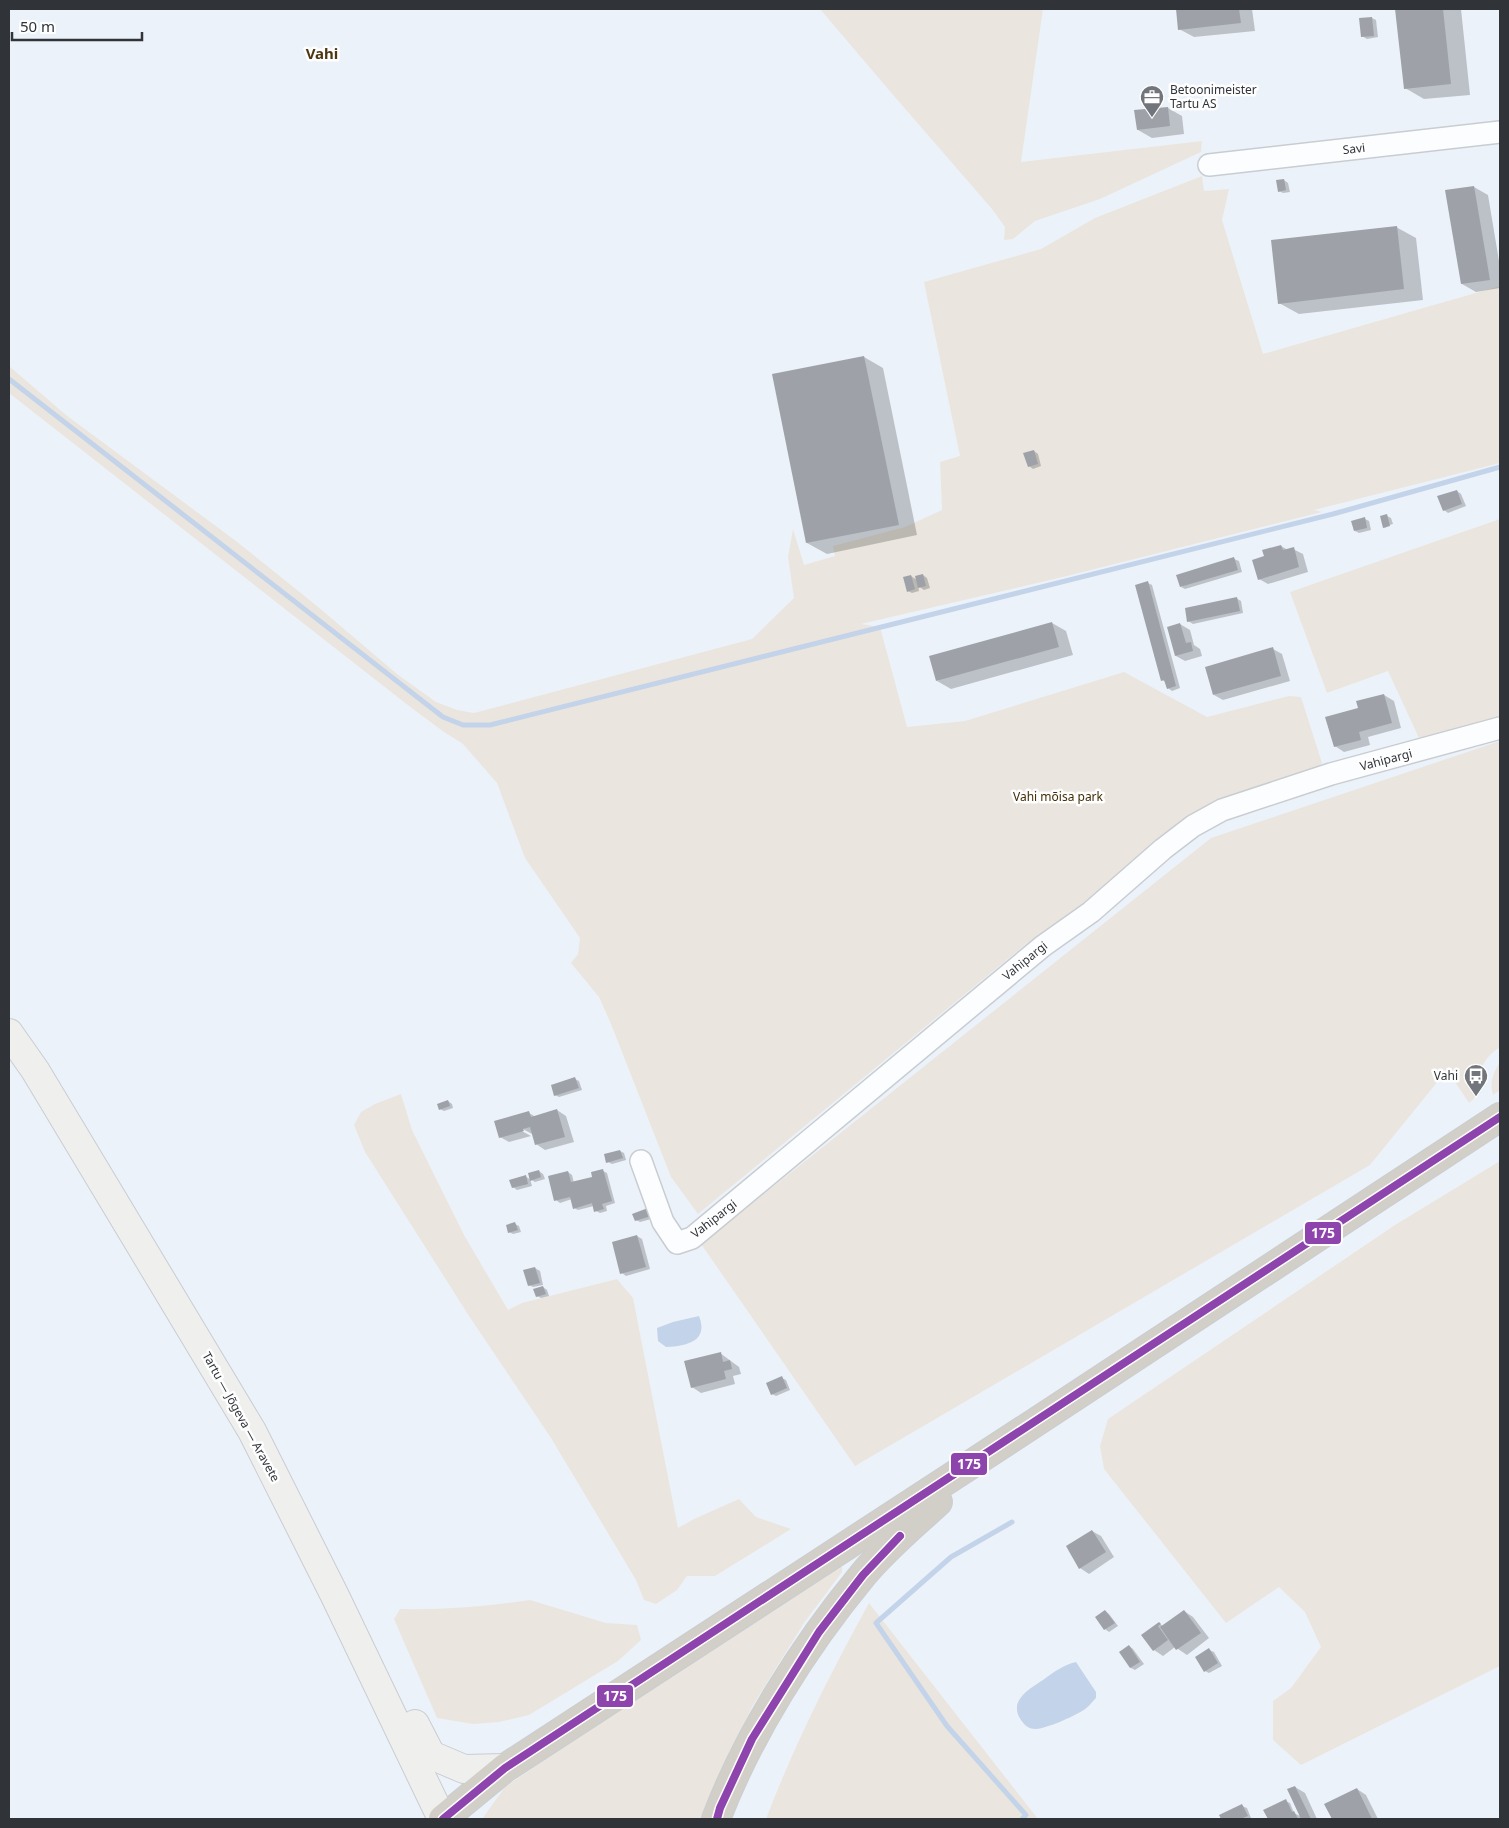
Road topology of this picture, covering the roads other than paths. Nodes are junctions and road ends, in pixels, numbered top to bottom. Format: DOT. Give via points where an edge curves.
graph roads {
  1 [pos="1500,132"];
  2 [pos="1209,165"];
  3 [pos="1500,728"];
  4 [pos="9,1033"];
  5 [pos="1500,1117"];
  6 [pos="641,1161"];
  7 [pos="1036,1422"];
  8 [pos="335,1596"];
  9 [pos="504,1768"];
  10 [pos="718,1816"];
  11 [pos="443,1819"];
  1 -- 2 [label="street, Savi"];
  3 -- 6 [label="street, Vahipargi" via="1331,774 1222,810 1193,826 1091,912 1043,946 692,1238 677,1243 663,1222"];
  4 -- 8 [label="main road, Tartu — Jõgeva — Aravete" via="35,1070 238,1407"];
  5 -- 7 [label="highway"];
  7 -- 9 [label="highway"];
  7 -- 10 [label="highway" via="946,1495 863,1575 819,1632 757,1731"];
  8 -- 9 [label="main road" via="359,1614 431,1755 464,1770"];
  8 -- 11 [label="main road, Tartu — Jõgeva — Aravete"];
  9 -- 11 [label="highway"];
}
